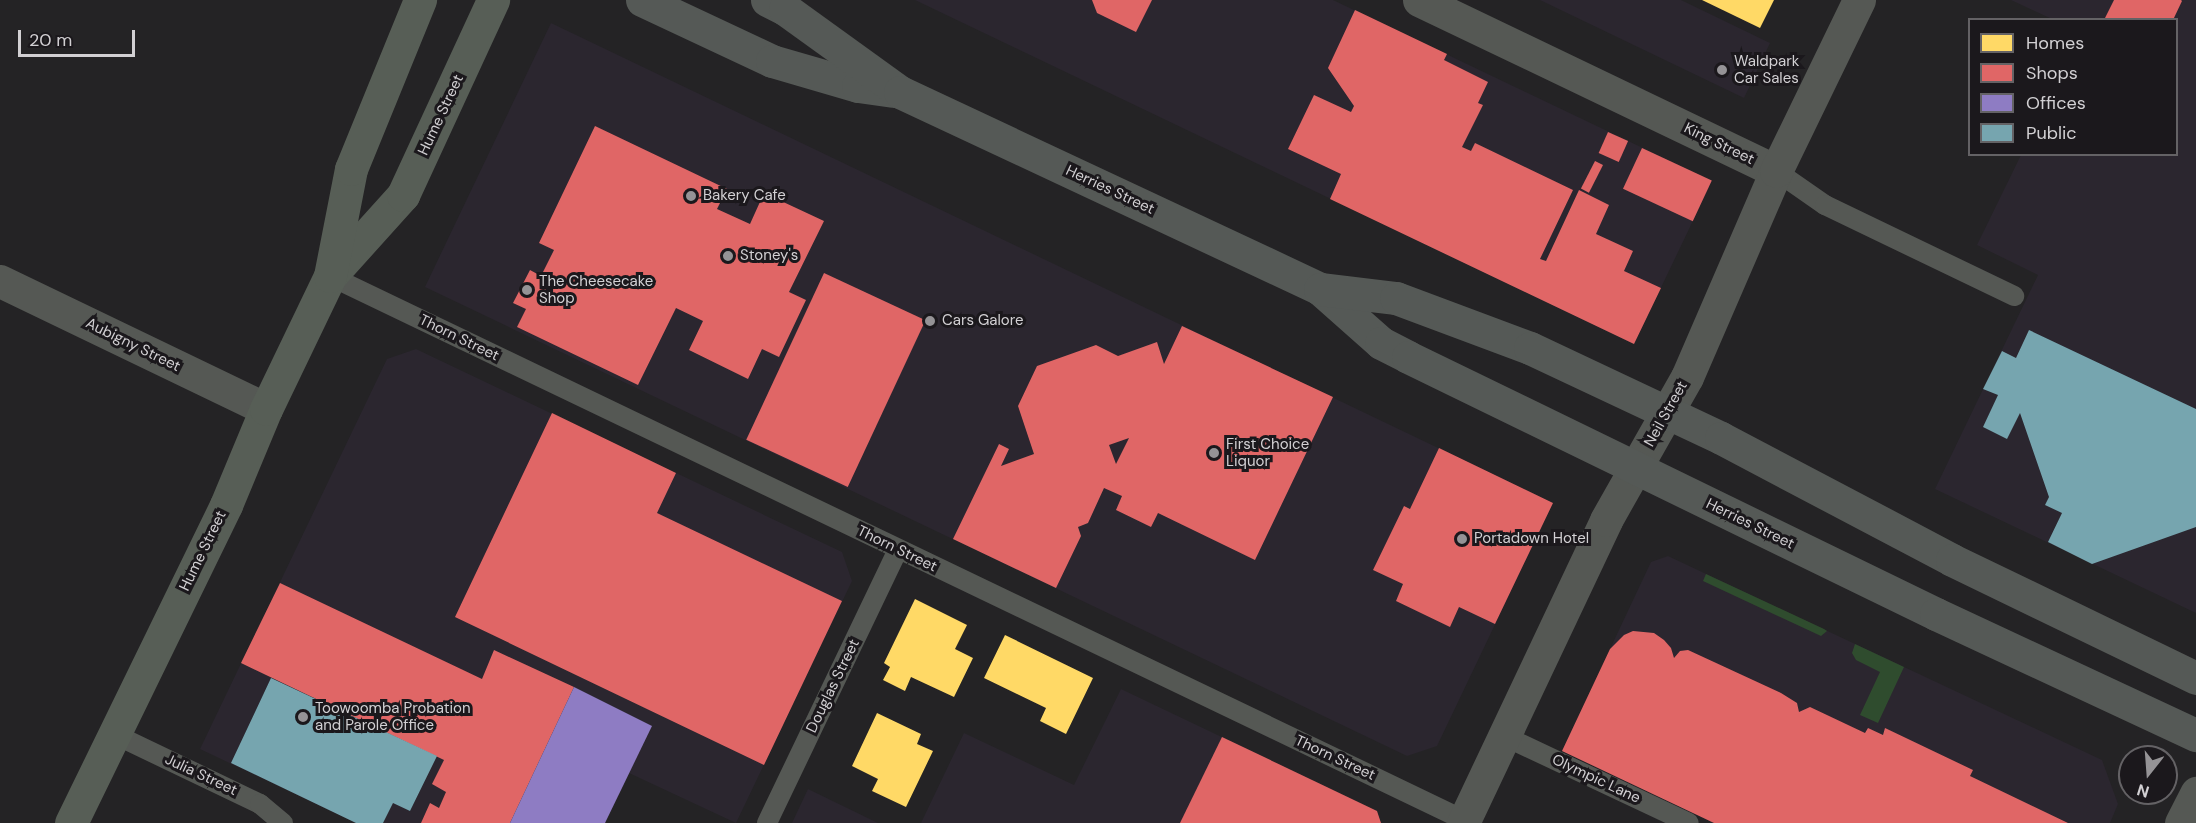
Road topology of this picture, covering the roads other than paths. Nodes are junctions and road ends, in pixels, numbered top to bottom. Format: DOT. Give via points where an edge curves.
graph roads {
  1 [pos="420,0"];
  2 [pos="493,0"];
  3 [pos="642,0"];
  4 [pos="767,0"];
  5 [pos="1419,0"];
  6 [pos="1859,0"];
  7 [pos="900,92"];
  8 [pos="1776,171"];
  9 [pos="330,276"];
  10 [pos="0,281"];
  11 [pos="1320,289"];
  12 [pos="2014,296"];
  13 [pos="266,409"];
  14 [pos="1667,412"];
  15 [pos="1635,469"];
  16 [pos="898,550"];
  17 [pos="2196,678"];
  18 [pos="114,734"];
  19 [pos="2196,735"];
  20 [pos="1504,736"];
  21 [pos="2196,793"];
  22 [pos="1463,821"];
  23 [pos="71,823"];
  24 [pos="283,823"];
  25 [pos="767,823"];
  26 [pos="1689,823"];
  27 [pos="2181,823"];
  1 -- 9 [label="highway, Hume Street" via="351,169"];
  2 -- 9 [label="highway, Hume Street" via="403,195"];
  3 -- 7 [label="main road, Herries Street" via="772,61 858,86"];
  4 -- 7 [label="main road, Herries Street"];
  5 -- 8 [label="street, King Street"];
  6 -- 8 [label="street, Neil Street"];
  7 -- 11 [label="main road, Herries Street"];
  8 -- 12 [label="lane, King Street" via="1825,205"];
  8 -- 14 [label="street, Neil Street" via="1687,377"];
  9 -- 13 [label="highway, Hume Street"];
  9 -- 16 [label="lane, Thorn Street"];
  10 -- 13 [label="street, Aubigny Street"];
  11 -- 14 [label="main road, Herries Street" via="1396,298 1530,348"];
  11 -- 15 [label="main road, Herries Street" via="1381,343"];
  13 -- 18 [label="highway, Hume Street" via="226,505"];
  14 -- 15 [label="street, Neil Street"];
  14 -- 17 [label="main road, Herries Street" via="1952,560"];
  15 -- 19 [label="main road, Herries Street"];
  15 -- 20 [label="street, Neil Street" via="1606,520"];
  16 -- 22 [label="lane, Thorn Street"];
  16 -- 25 [label="lane, Douglas Street"];
  18 -- 23 [label="highway, Hume Street"];
  18 -- 24 [label="lane, Julia Street" via="260,804"];
  20 -- 22 [label="street, Neil Street"];
  20 -- 26 [label="lane, Olympic Lane"];
  21 -- 27 [label="street"];
}
